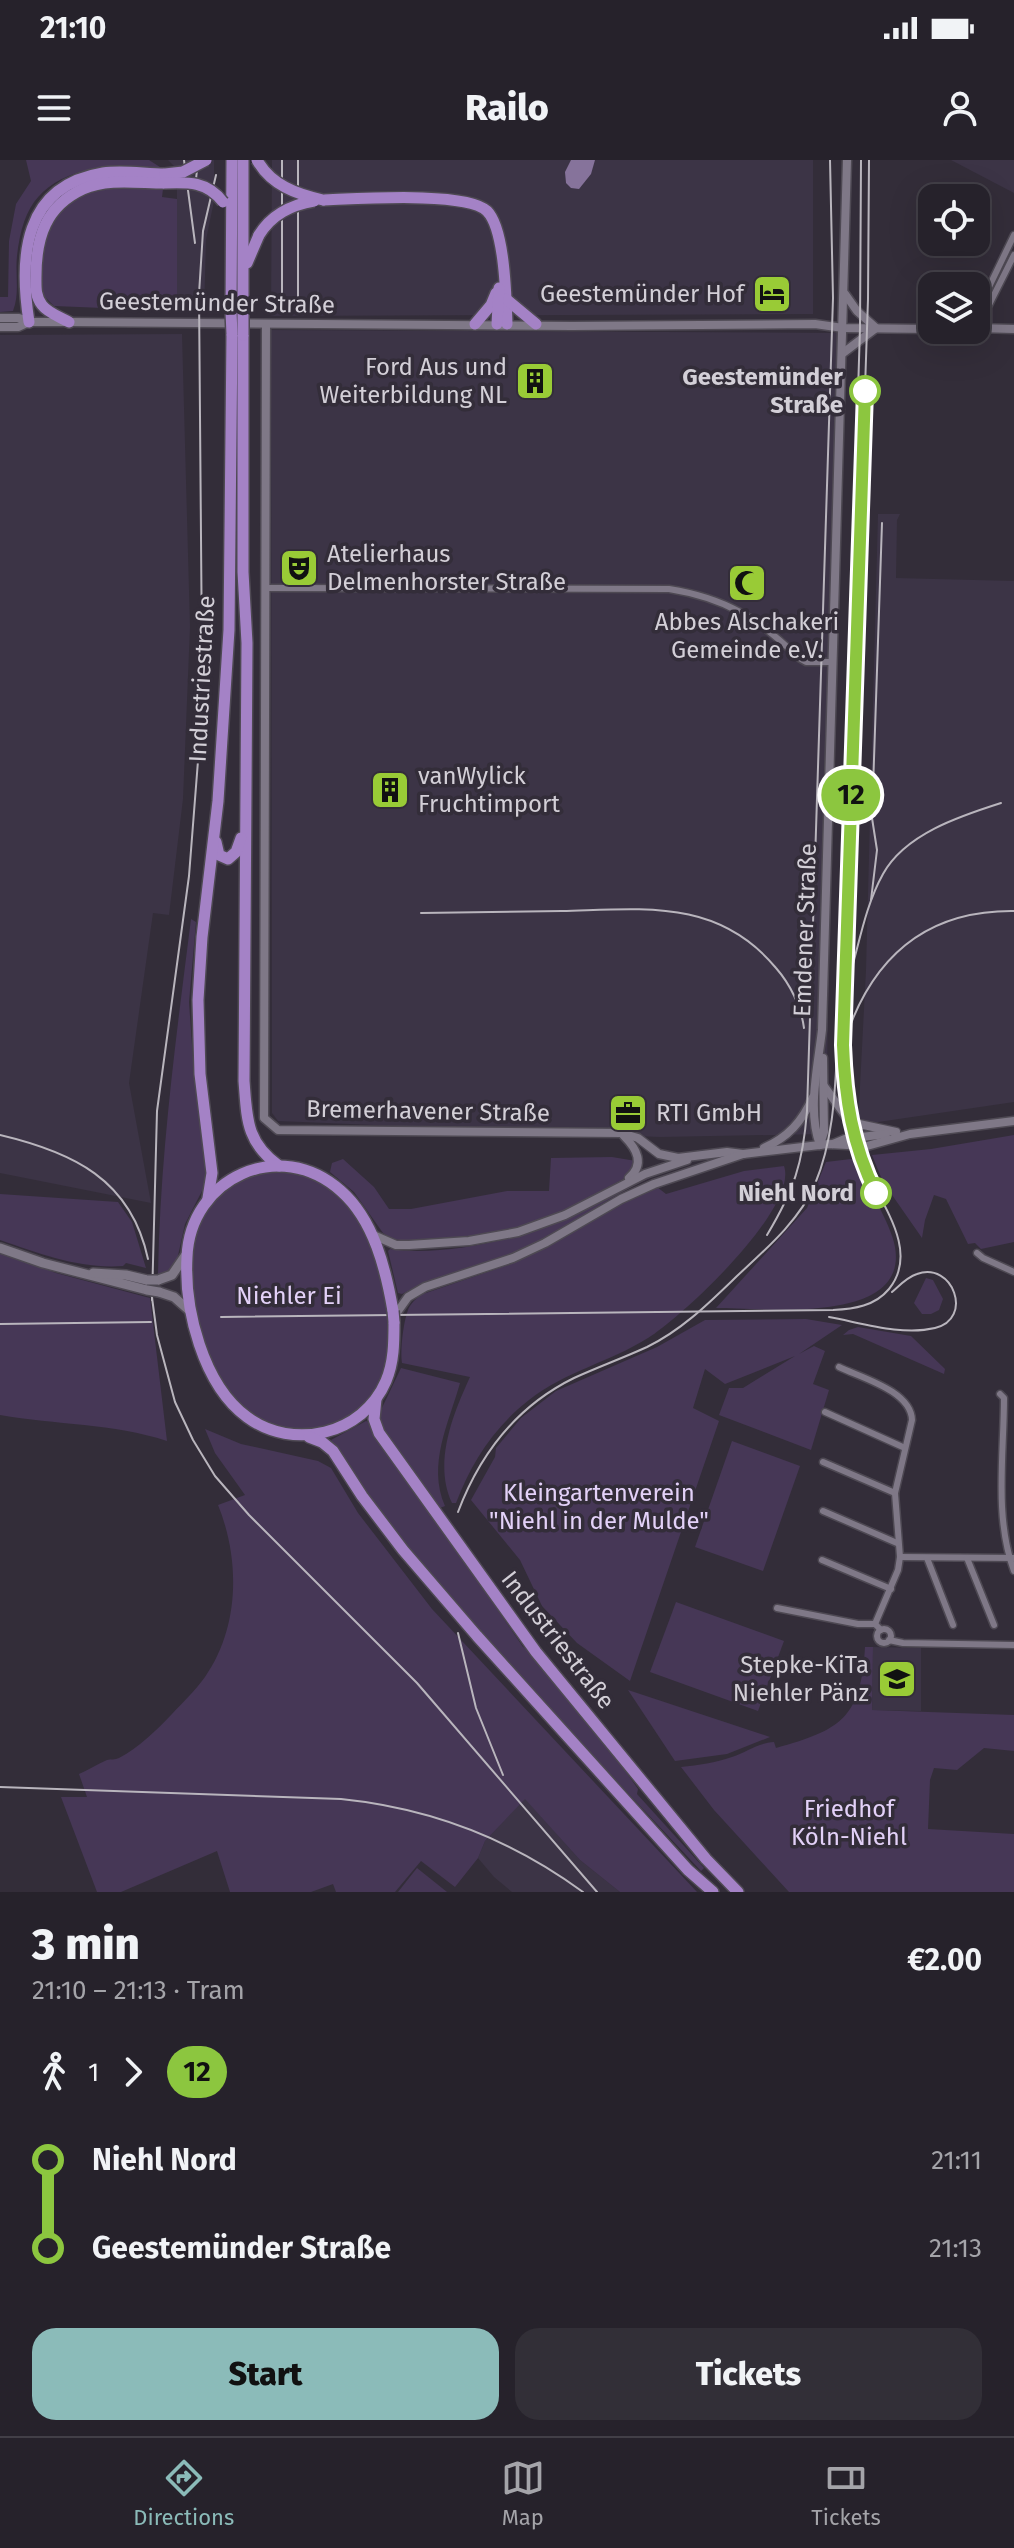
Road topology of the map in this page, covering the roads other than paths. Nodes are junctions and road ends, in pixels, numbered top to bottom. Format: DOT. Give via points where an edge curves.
graph roads {
  1 [pos="206,160"];
  2 [pos="232,160"];
  3 [pos="243,160"];
  4 [pos="257,160"];
  5 [pos="847,160"];
  6 [pos="164,179"];
  7 [pos="323,200"];
  8 [pos="1014,235"];
  9 [pos="1014,255"];
  10 [pos="231,272"];
  11 [pos="243,279"];
  12 [pos="501,280"];
  13 [pos="990,285"];
  14 [pos="36,292"];
  15 [pos="844,293"];
  16 [pos="506,299"];
  17 [pos="990,303"];
  18 [pos="237,312"];
  19 [pos="0,318"];
  20 [pos="29,322"];
  21 [pos="69,322"];
  22 [pos="266,324"];
  23 [pos="475,324"];
  24 [pos="502,324"];
  25 [pos="536,324"];
  26 [pos="0,327"];
  27 [pos="843,328"];
  28 [pos="876,328"];
  29 [pos="990,328"];
  30 [pos="918,329"];
  31 [pos="1014,329"];
  32 [pos="237,335"];
  33 [pos="843,353"];
  34 [pos="267,588"];
  35 [pos="833,662"];
  36 [pos="216,815"];
  37 [pos="245,821"];
  38 [pos="822,1030"];
  39 [pos="824,1086"];
  40 [pos="815,1092"];
  41 [pos="1014,1121"];
  42 [pos="896,1132"];
  43 [pos="621,1133"];
  44 [pos="910,1134"];
  45 [pos="832,1144"];
  46 [pos="820,1145"];
  47 [pos="748,1153"];
  48 [pos="659,1154"];
  49 [pos="696,1156"];
  50 [pos="279,1166"];
  51 [pos="664,1167"];
  52 [pos="654,1184"];
  53 [pos="619,1186"];
  54 [pos="206,1202"];
  55 [pos="370,1233"];
  56 [pos="0,1248"];
  57 [pos="187,1253"];
  58 [pos="977,1253"];
  59 [pos="1014,1272"];
  60 [pos="151,1284"];
  61 [pos="191,1312"];
  62 [pos="395,1315"];
  63 [pos="839,1367"];
  64 [pos="1000,1394"];
  65 [pos="376,1399"];
  66 [pos="825,1412"];
  67 [pos="294,1435"];
  68 [pos="905,1448"];
  69 [pos="823,1462"];
  70 [pos="895,1493"];
  71 [pos="823,1511"];
  72 [pos="897,1543"];
  73 [pos="900,1557"];
  74 [pos="927,1558"];
  75 [pos="967,1558"];
  76 [pos="1012,1558"];
  77 [pos="822,1560"];
  78 [pos="1014,1571"];
  79 [pos="891,1589"];
  80 [pos="777,1608"];
  81 [pos="953,1625"];
  82 [pos="994,1625"];
  83 [pos="878,1627"];
  84 [pos="1014,1645"];
  85 [pos="713,1892"];
  86 [pos="738,1892"];
  1 -- 6 [label="highway, bridge"];
  2 -- 10 [label="highway, Industriestraße"];
  3 -- 11 [label="highway, Industriestraße"];
  4 -- 7 [label="highway, bridge" via="286,189"];
  5 -- 15 [label="street, Emdener Straße"];
  6 -- 10 [label="highway, bridge" via="205,186 223,202"];
  6 -- 14 [label="highway" via="106,182 66,198 40,232"];
  6 -- 20 [label="highway" via="106,173 82,178 59,190 40,210 26,250"];
  7 -- 11 [label="highway, bridge" via="291,206 271,220 254,242"];
  7 -- 12 [label="highway" via="472,202 489,212 497,227"];
  8 -- 13 [label="street"];
  9 -- 17 [label="street"];
  10 -- 18 [label="highway, Industriestraße"];
  11 -- 18 [label="highway, Industriestraße"];
  12 -- 16 [label="highway"];
  12 -- 23 [label="highway" via="491,305"];
  12 -- 24 [label="highway"];
  14 -- 20 [label="highway"];
  14 -- 21 [label="highway" via="43,306"];
  15 -- 27 [label="street, Emdener Straße"];
  15 -- 28 [label="street"];
  16 -- 24 [label="highway"];
  16 -- 25 [label="highway"];
  18 -- 32 [label="highway, Industriestraße, bridge"];
  19 -- 20 [label="street, Geestemünder Straße"];
  20 -- 21 [label="street, Geestemünder Straße"];
  20 -- 26 [label="street, Geestemünder Straße"];
  21 -- 22 [label="street, Geestemünder Straße"];
  22 -- 23 [label="street, Geestemünder Straße"];
  22 -- 34 [label="street"];
  23 -- 24 [label="street, Geestemünder Straße"];
  24 -- 25 [label="street, Geestemünder Straße"];
  25 -- 27 [label="street, Geestemünder Straße"];
  27 -- 28 [label="street, Geestemünder Straße"];
  27 -- 33 [label="street, Emdener Straße"];
  28 -- 30 [label="street, Geestemünder Straße"];
  28 -- 33 [label="street"];
  29 -- 31 [label="street"];
  32 -- 36 [label="highway, Industriestraße" via="229,630"];
  32 -- 37 [label="highway, Industriestraße" via="247,643"];
  33 -- 35 [label="street, Emdener Straße"];
  34 -- 35 [label="street" via="669,589 738,610 806,662"];
  34 -- 43 [label="street, Bremerhavener Straße" via="264,1118 278,1130"];
  35 -- 38 [label="street, Emdener Straße"];
  36 -- 37 [label="highway" via="216,849 223,859 236,852"];
  36 -- 54 [label="highway, Industriestraße" via="198,1000 202,1100 212,1173"];
  37 -- 50 [label="highway, Industriestraße" via="246,1099 256,1143"];
  38 -- 39 [label="street, Emdener Straße"];
  38 -- 40 [label="street, Emdener Straße"];
  39 -- 42 [label="street" via="850,1122"];
  39 -- 46 [label="street, Emdener Straße"];
  40 -- 46 [label="street, Emdener Straße"];
  40 -- 47 [label="street, Emdener Straße" via="791,1132"];
  41 -- 44 [label="street, Bremerhavener Straße"];
  42 -- 44 [label="street, Bremerhavener Straße"];
  42 -- 45 [label="street, Bremerhavener Straße"];
  43 -- 48 [label="street, Bremerhavener Straße"];
  43 -- 53 [label="street" via="639,1158 635,1172"];
  44 -- 45 [label="street, Bremerhavener Straße" via="867,1146"];
  45 -- 46 [label="street, Bremerhavener Straße"];
  46 -- 47 [label="street, Bremerhavener Straße"];
  47 -- 49 [label="street, Bremerhavener Straße"];
  47 -- 52 [label="street, Bremerhavener Straße"];
  48 -- 49 [label="street, Bremerhavener Straße"];
  48 -- 51 [label="street"];
  49 -- 51 [label="street, Bremerhavener Straße"];
  50 -- 54 [label="highway" via="237,1176"];
  50 -- 55 [label="highway" via="321,1176 351,1201"];
  51 -- 52 [label="street"];
  51 -- 53 [label="street, Bremerhavener Straße"];
  52 -- 62 [label="street, Bremerhavener Straße" via="513,1258 415,1292"];
  53 -- 55 [label="street, Bremerhavener Straße" via="544,1224 495,1238 396,1245"];
  54 -- 57 [label="highway" via="191,1229"];
  55 -- 62 [label="highway"];
  56 -- 60 [label="main road" via="78,1273 126,1275"];
  57 -- 60 [label="main road" via="172,1275"];
  57 -- 61 [label="highway"];
  58 -- 59 [label="street"];
  60 -- 61 [label="main road, bridge"];
  61 -- 67 [label="highway" via="209,1367 235,1406 257,1424"];
  62 -- 65 [label="highway" via="392,1362"];
  63 -- 68 [label="street" via="909,1403 912,1420"];
  64 -- 76 [label="street" via="1002,1501"];
  65 -- 67 [label="highway" via="338,1428"];
  65 -- 86 [label="highway, Industriestraße" via="379,1433 518,1628"];
  66 -- 68 [label="street"];
  67 -- 85 [label="highway" via="322,1442 333,1451 382,1524 477,1636"];
  68 -- 70 [label="street"];
  69 -- 70 [label="street"];
  70 -- 72 [label="street"];
  71 -- 72 [label="street"];
  72 -- 73 [label="street"];
  73 -- 74 [label="street"];
  73 -- 79 [label="street"];
  74 -- 75 [label="street"];
  74 -- 81 [label="street"];
  75 -- 76 [label="street"];
  75 -- 82 [label="street"];
  76 -- 78 [label="street"];
  77 -- 79 [label="street"];
  79 -- 83 [label="street"];
  80 -- 83 [label="street"];
  83 -- 84 [label="street" via="883,1643"];
}
